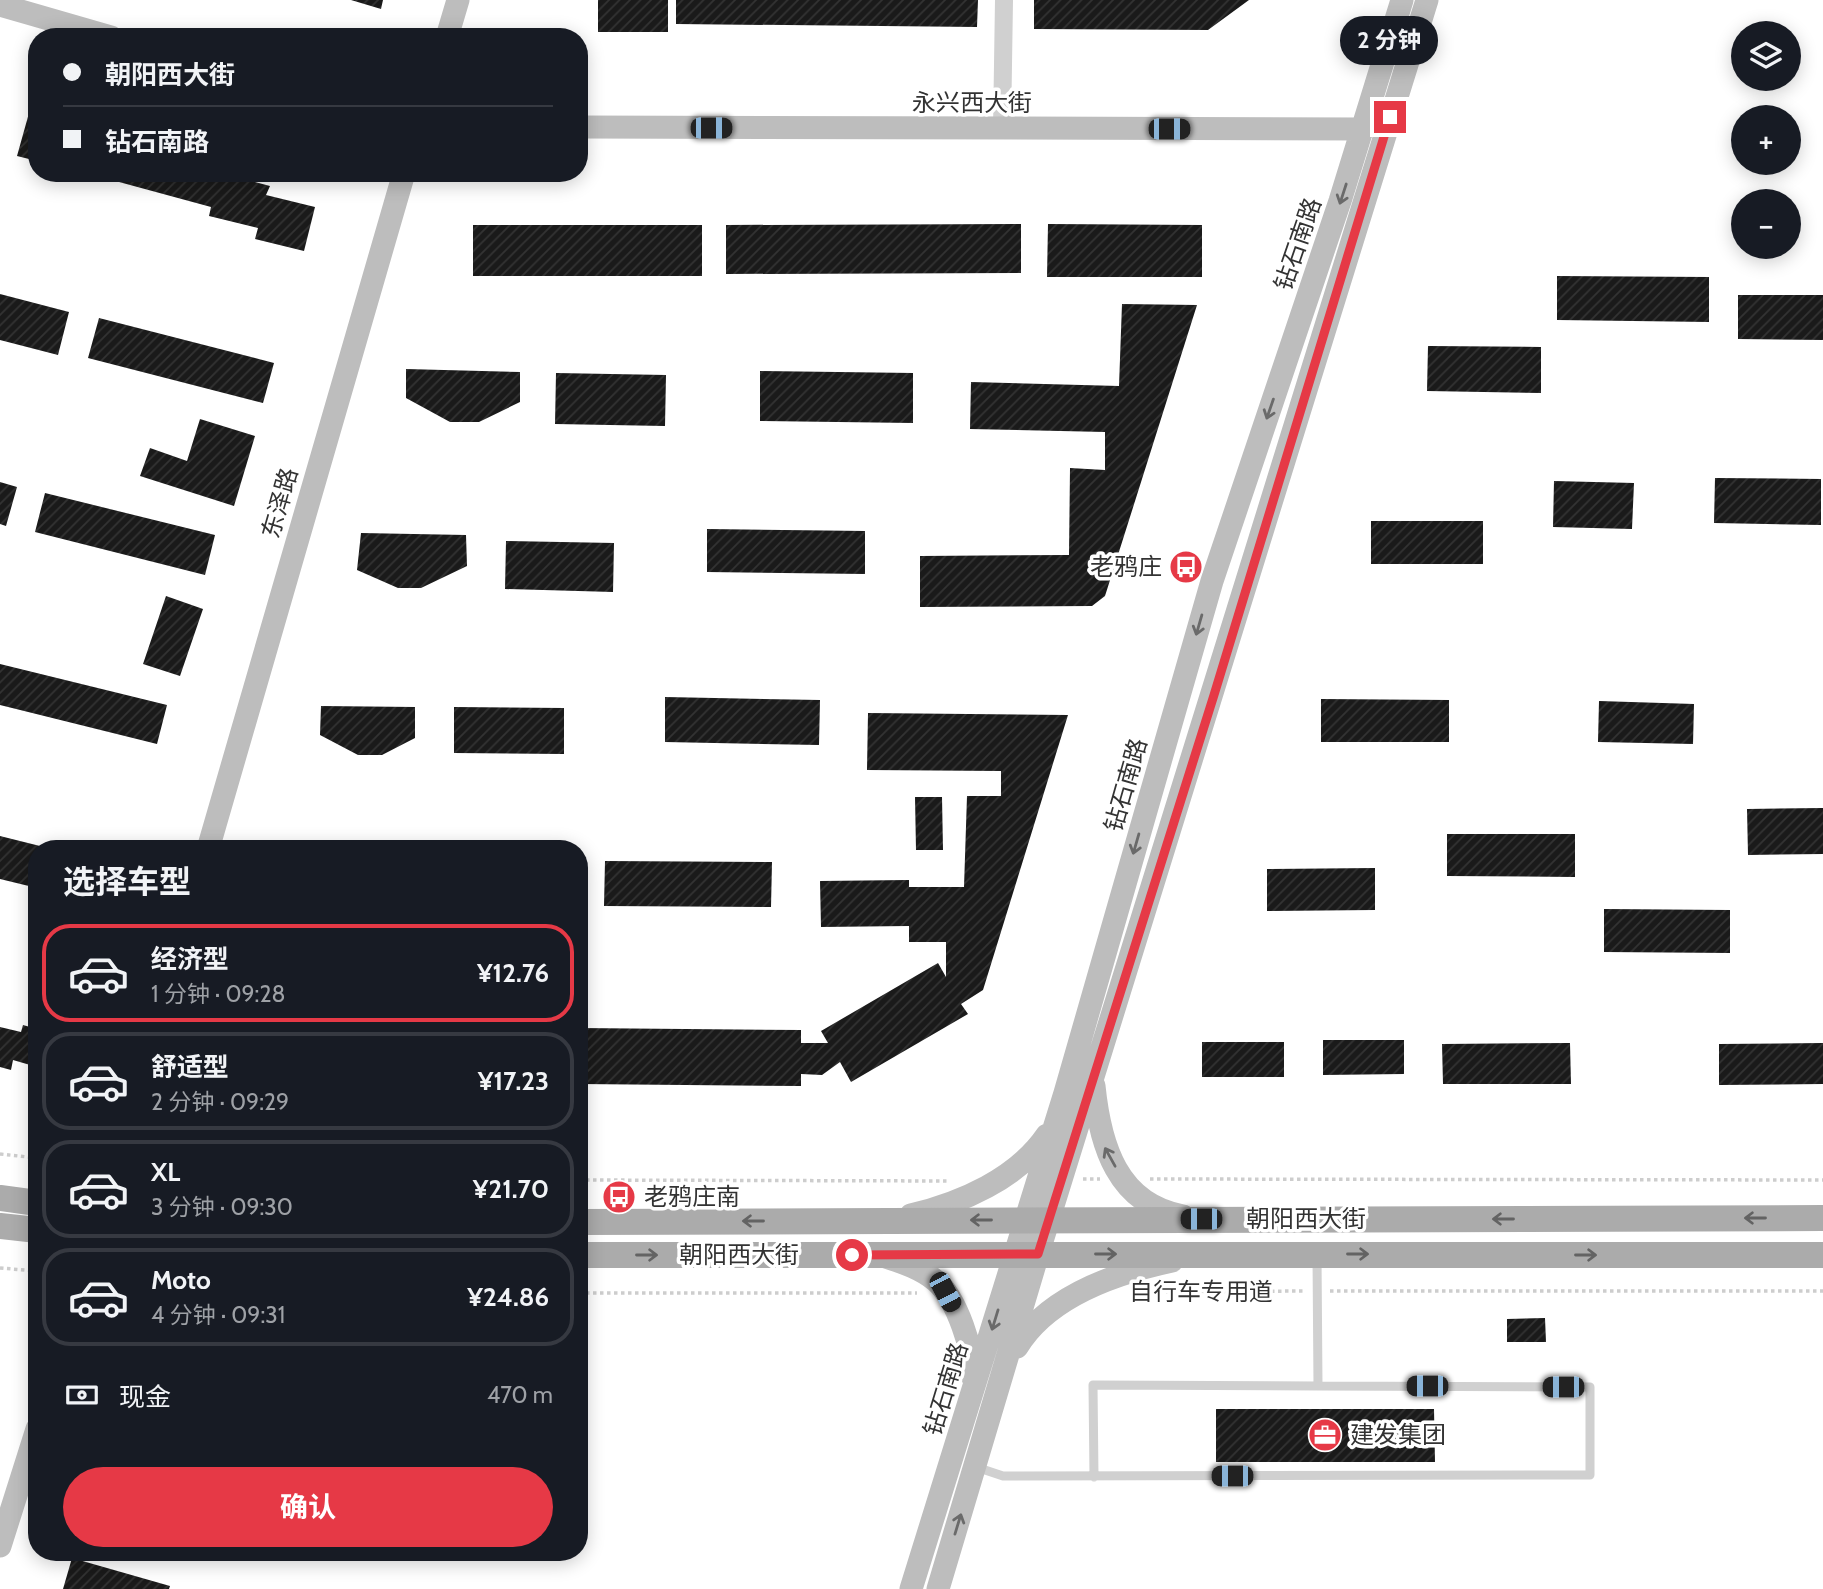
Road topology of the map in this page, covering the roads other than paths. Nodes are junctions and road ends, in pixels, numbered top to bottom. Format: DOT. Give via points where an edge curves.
graph roads {
  1 [pos="458,0"];
  2 [pos="1004,0"];
  3 [pos="1402,0"];
  4 [pos="1427,0"];
  5 [pos="0,5"];
  6 [pos="80,28"];
  7 [pos="450,28"];
  8 [pos="588,127"];
  9 [pos="1002,129"];
  10 [pos="1364,129"];
  11 [pos="401,182"];
  12 [pos="211,840"];
  13 [pos="1093,1080"];
  14 [pos="1056,1121"];
  15 [pos="0,1198"];
  16 [pos="28,1202"];
  17 [pos="1823,1218"];
  18 [pos="1201,1219"];
  19 [pos="1038,1220"];
  20 [pos="885,1221"];
  21 [pos="588,1222"];
  22 [pos="0,1226"];
  23 [pos="28,1229"];
  24 [pos="1027,1254"];
  25 [pos="1203,1254"];
  26 [pos="1317,1254"];
  27 [pos="588,1255"];
  28 [pos="880,1255"];
  29 [pos="1823,1255"];
  30 [pos="1004,1368"];
  31 [pos="1318,1386"];
  32 [pos="972,1393"];
  33 [pos="28,1457"];
  34 [pos="975,1467"];
  35 [pos="1094,1477"];
  36 [pos="0,1546"];
  37 [pos="911,1589"];
  38 [pos="938,1589"];
  1 -- 7 [label="main road"];
  2 -- 9 [label="street"];
  3 -- 10 [label="main road, 钻石南路"];
  4 -- 13 [label="main road, 钻石南路"];
  5 -- 6 [label="main road"];
  8 -- 9 [label="main road, 永兴西大街"];
  9 -- 10 [label="main road, 永兴西大街"];
  10 -- 14 [label="main road, 钻石南路, one-way" via="1212,581"];
  11 -- 12 [label="main road, 东泽路"];
  18 -- 13 [label="main road, one-way" via="1161,1212 1136,1195 1123,1179 1102,1143"];
  13 -- 19 [label="main road, 钻石南路" via="1062,1179"];
  14 -- 19 [label="main road, 钻石南路"];
  14 -- 20 [label="main road" via="1036,1152 998,1181 938,1208"];
  15 -- 16 [label="main road"];
  17 -- 18 [label="main road, 朝阳西大街, one-way"];
  18 -- 19 [label="main road, 朝阳西大街"];
  19 -- 20 [label="main road, 朝阳西大街, one-way"];
  19 -- 24 [label="main road, 钻石南路"];
  20 -- 21 [label="main road, 朝阳西大街, one-way"];
  22 -- 23 [label="main road"];
  24 -- 25 [label="main road, 朝阳西大街, one-way"];
  24 -- 28 [label="main road, 朝阳西大街"];
  24 -- 30 [label="main road, 钻石南路"];
  24 -- 32 [label="main road, 钻石南路, one-way"];
  25 -- 26 [label="main road, 朝阳西大街"];
  25 -- 30 [label="main road" via="1122,1274 1055,1306 1036,1321"];
  26 -- 29 [label="main road, 朝阳西大街, one-way"];
  26 -- 31 [label="lane"];
  27 -- 28 [label="main road, 朝阳西大街, one-way"];
  28 -- 32 [label="main road" via="912,1266 945,1292 970,1349"];
  30 -- 34 [label="main road, 钻石南路"];
  31 -- 35 [label="lane" via="1093,1385"];
  31 -- 35 [label="lane" via="1590,1387 1590,1475"];
  32 -- 37 [label="main road, 钻石南路"];
  33 -- 36 [label="main road"];
  34 -- 35 [label="lane" via="1003,1476"];
  38 -- 34 [label="main road, 钻石南路, one-way"];
}
